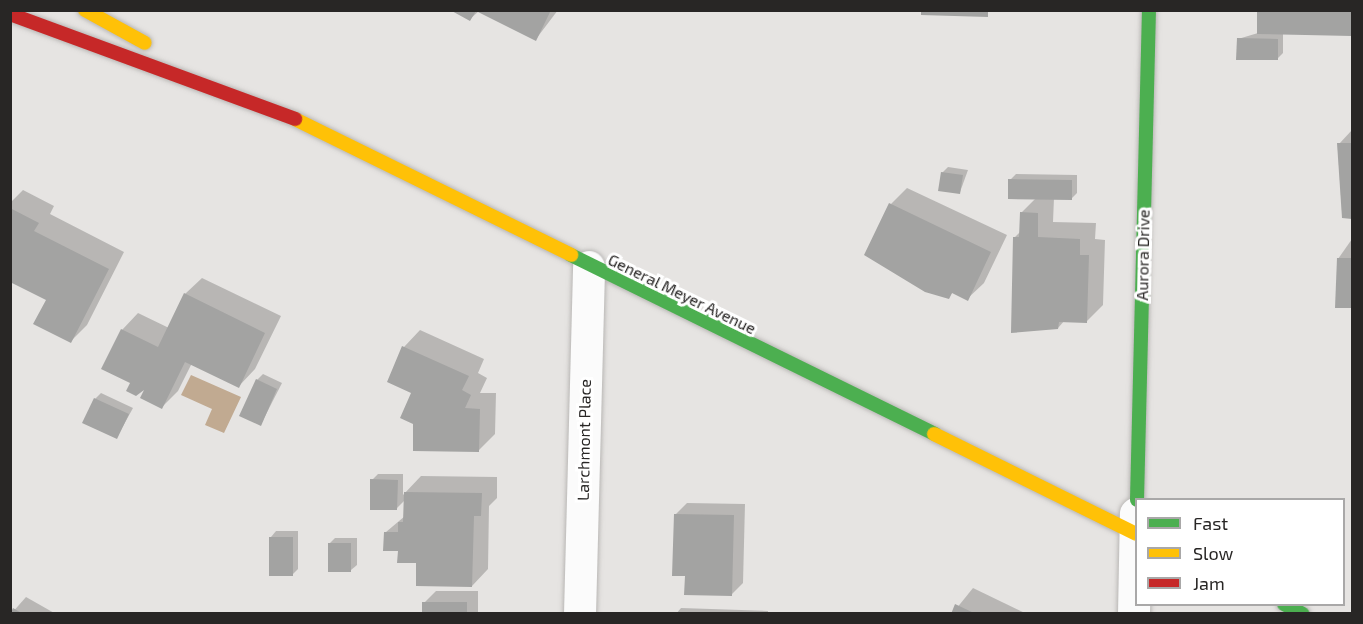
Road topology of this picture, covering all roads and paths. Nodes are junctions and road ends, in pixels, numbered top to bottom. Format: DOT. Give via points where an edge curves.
graph roads {
  1 [pos="85,10"];
  2 [pos="1149,10"];
  3 [pos="10,14"];
  4 [pos="214,82"];
  5 [pos="589,267"];
  6 [pos="1137,498"];
  7 [pos="1135,534"];
  8 [pos="1135,574"];
  9 [pos="1288,606"];
  10 [pos="580,614"];
  11 [pos="1134,614"];
  12 [pos="1303,614"];
  1 -- 4 [label="street, General Meyer Avenue"];
  2 -- 6 [label="street, Aurora Drive"];
  3 -- 4 [label="street, General Meyer Avenue"];
  4 -- 5 [label="street, General Meyer Avenue"];
  5 -- 7 [label="street, General Meyer Avenue"];
  5 -- 10 [label="street, Larchmont Place"];
  8 -- 11 [label="street"];
  9 -- 12 [label="street"];
}
